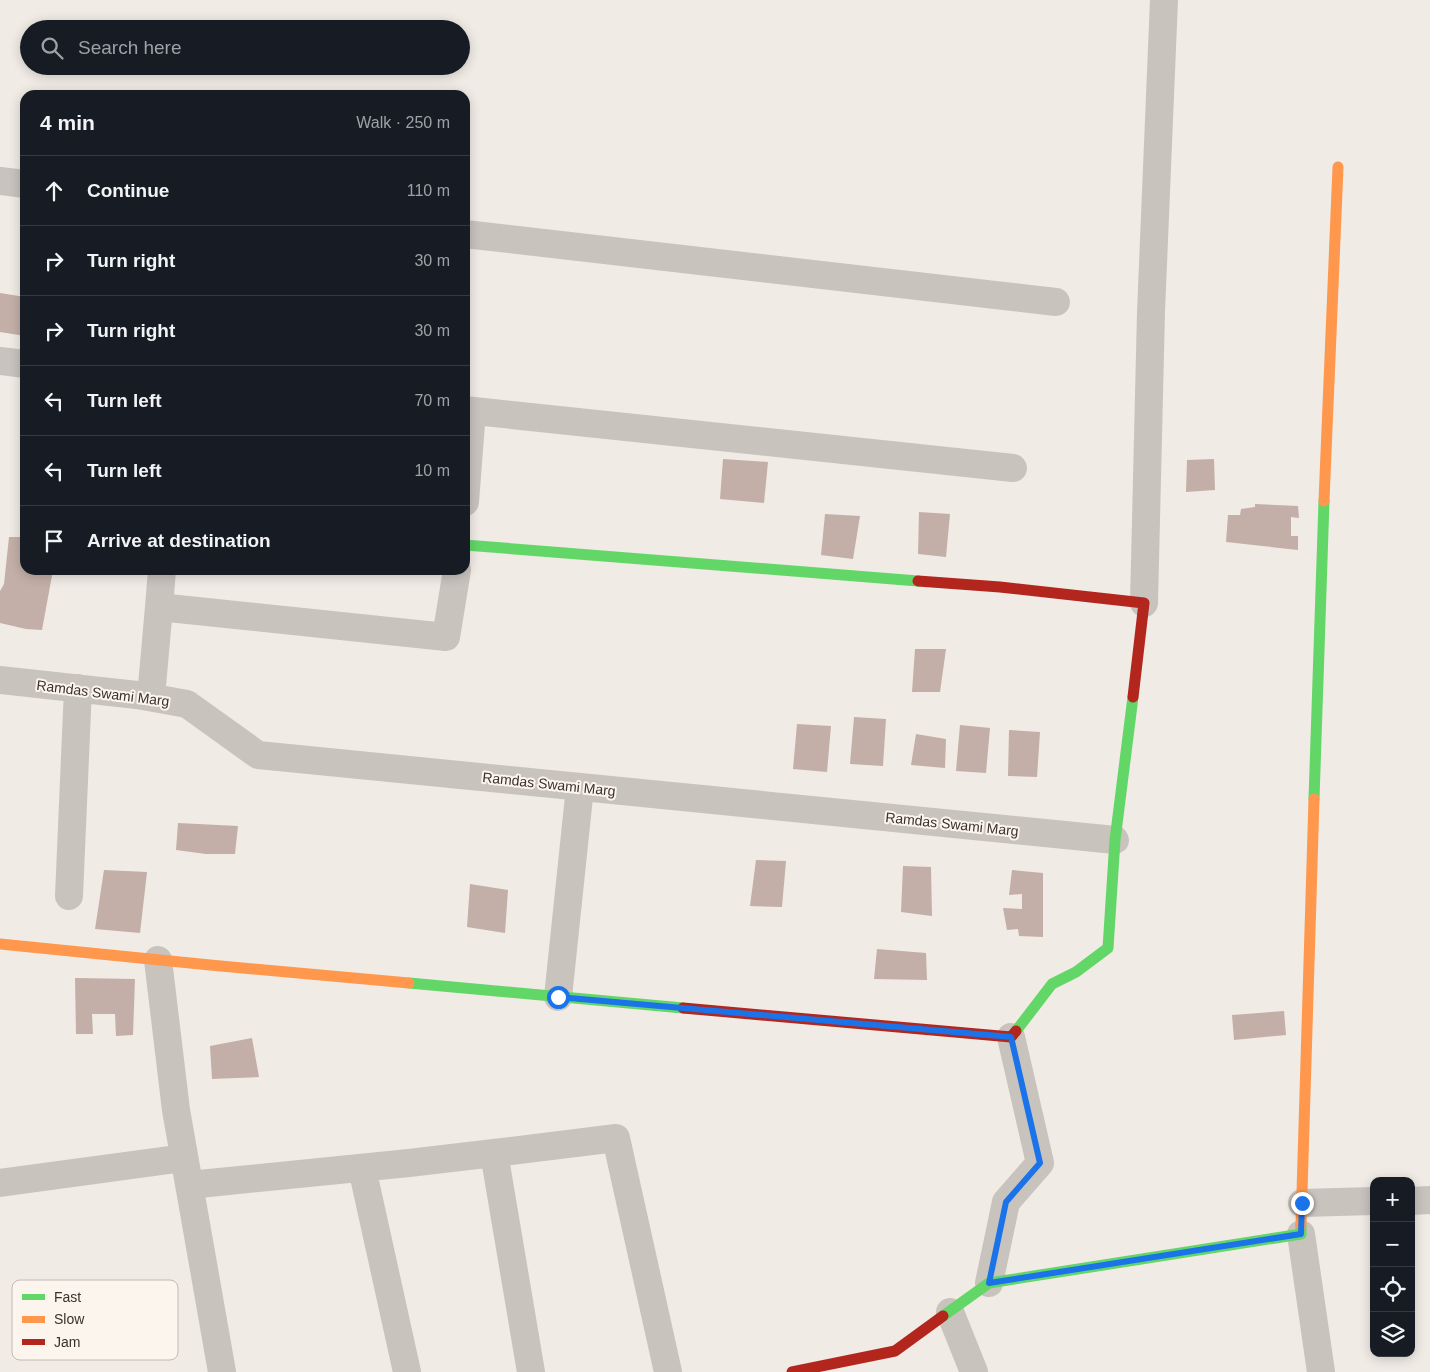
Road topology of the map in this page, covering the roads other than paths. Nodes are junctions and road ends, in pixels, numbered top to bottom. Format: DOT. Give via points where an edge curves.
graph roads {
  1 [pos="1164,0"];
  2 [pos="1338,168"];
  3 [pos="0,181"];
  4 [pos="20,183"];
  5 [pos="470,235"];
  6 [pos="1056,302"];
  7 [pos="0,361"];
  8 [pos="20,363"];
  9 [pos="470,410"];
  10 [pos="1013,468"];
  11 [pos="470,546"];
  12 [pos="162,575"];
  13 [pos="457,575"];
  14 [pos="1144,603"];
  15 [pos="159,608"];
  16 [pos="0,680"];
  17 [pos="78,688"];
  18 [pos="151,698"];
  19 [pos="580,787"];
  20 [pos="1115,840"];
  21 [pos="69,896"];
  22 [pos="0,944"];
  23 [pos="158,960"];
  24 [pos="558,997"];
  25 [pos="1011,1037"];
  26 [pos="494,1153"];
  27 [pos="184,1158"];
  28 [pos="362,1168"];
  29 [pos="0,1183"];
  30 [pos="189,1185"];
  31 [pos="1430,1200"];
  32 [pos="1415,1201"];
  33 [pos="1370,1202"];
  34 [pos="1302,1203"];
  35 [pos="1301,1234"];
  36 [pos="989,1283"];
  37 [pos="950,1312"];
  38 [pos="222,1372"];
  39 [pos="407,1372"];
  40 [pos="531,1372"];
  41 [pos="668,1372"];
  42 [pos="792,1372"];
  43 [pos="974,1372"];
  44 [pos="1321,1372"];
  1 -- 14 [label="street" via="1151,312"];
  2 -- 34 [label="street" via="1320,594"];
  3 -- 4 [label="street"];
  5 -- 6 [label="street"];
  7 -- 8 [label="street"];
  9 -- 10 [label="street"];
  11 -- 14 [label="street" via="1000,587"];
  12 -- 15 [label="street"];
  13 -- 15 [label="street" via="446,637"];
  14 -- 20 [label="street"];
  15 -- 18 [label="street"];
  16 -- 17 [label="street, Ramdas Swami Marg"];
  17 -- 18 [label="street, Ramdas Swami Marg"];
  17 -- 21 [label="street"];
  18 -- 19 [label="street, Ramdas Swami Marg" via="187,704 258,755"];
  19 -- 20 [label="street, Ramdas Swami Marg"];
  19 -- 24 [label="street"];
  20 -- 25 [label="street" via="1108,948 1076,972 1052,984"];
  22 -- 23 [label="street"];
  23 -- 24 [label="street"];
  23 -- 27 [label="street"];
  24 -- 25 [label="street"];
  25 -- 36 [label="street" via="1040,1163 1006,1202"];
  26 -- 28 [label="street"];
  26 -- 40 [label="street"];
  26 -- 41 [label="street" via="616,1138"];
  27 -- 29 [label="street"];
  27 -- 30 [label="street"];
  28 -- 30 [label="street"];
  28 -- 39 [label="street"];
  30 -- 38 [label="street"];
  31 -- 32 [label="street"];
  33 -- 34 [label="street"];
  34 -- 35 [label="street"];
  35 -- 36 [label="street"];
  35 -- 44 [label="street"];
  36 -- 37 [label="street"];
  37 -- 42 [label="street" via="895,1351"];
  37 -- 43 [label="street"];
}
